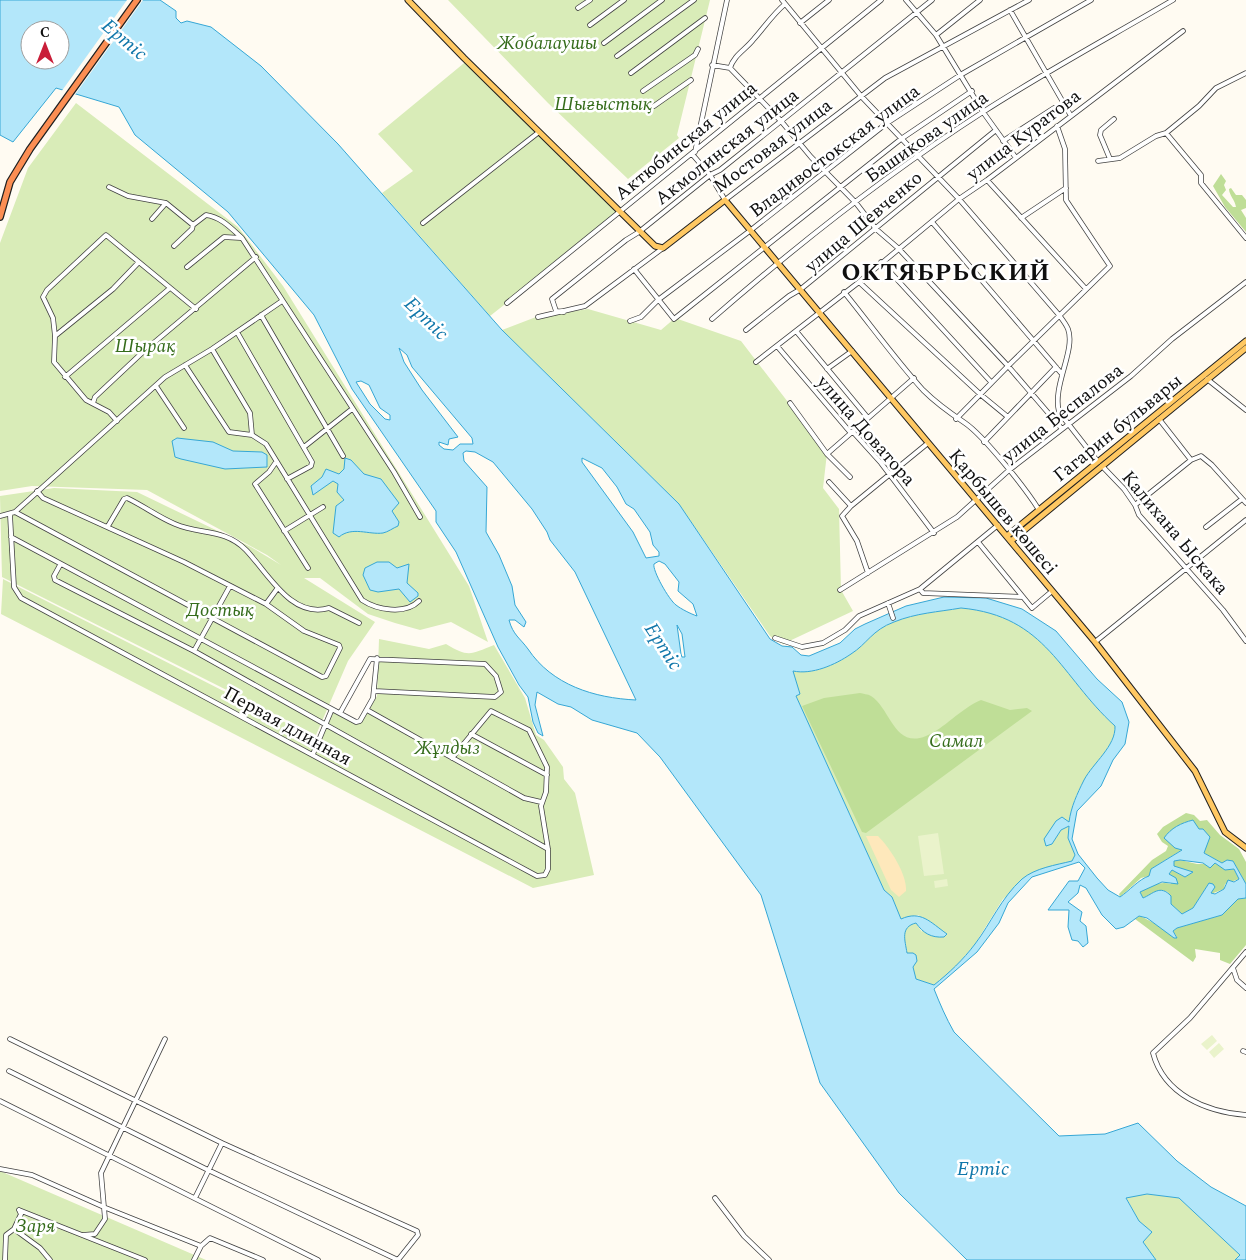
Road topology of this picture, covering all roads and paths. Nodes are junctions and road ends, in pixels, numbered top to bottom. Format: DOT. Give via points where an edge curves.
graph roads {
  1 [pos="137,0"];
  2 [pos="408,0"];
  3 [pos="590,0"];
  4 [pos="624,0"];
  5 [pos="662,0"];
  6 [pos="694,0"];
  7 [pos="727,0"];
  8 [pos="828,0"];
  9 [pos="881,0"];
  10 [pos="906,0"];
  11 [pos="932,0"];
  12 [pos="980,0"];
  13 [pos="1029,0"];
  14 [pos="1091,0"];
  15 [pos="1173,0"];
  16 [pos="783,2"];
  17 [pos="578,8"];
  18 [pos="1010,10"];
  19 [pos="917,13"];
  20 [pos="705,18"];
  21 [pos="800,22"];
  22 [pos="590,25"];
  23 [pos="1183,31"];
  24 [pos="936,35"];
  25 [pos="1027,37"];
  26 [pos="604,42"];
  27 [pos="944,46"];
  28 [pos="822,48"];
  29 [pos="698,49"];
  30 [pos="617,56"];
  31 [pos="712,65"];
  32 [pos="730,68"];
  33 [pos="842,72"];
  34 [pos="631,73"];
  35 [pos="1048,73"];
  36 [pos="1246,73"];
  37 [pos="962,74"];
  38 [pos="691,80"];
  39 [pos="643,91"];
  40 [pos="972,91"];
  41 [pos="862,96"];
  42 [pos="758,99"];
  43 [pos="654,106"];
  44 [pos="1054,108"];
  45 [pos="984,112"];
  46 [pos="1071,116"];
  47 [pos="1114,119"];
  48 [pos="781,121"];
  49 [pos="886,123"];
  50 [pos="1057,126"];
  51 [pos="996,130"];
  52 [pos="539,132"];
  53 [pos="1166,133"];
  54 [pos="901,139"];
  55 [pos="1003,141"];
  56 [pos="800,143"];
  57 [pos="694,153"];
  58 [pos="918,156"];
  59 [pos="1016,158"];
  60 [pos="1110,159"];
  61 [pos="1098,161"];
  62 [pos="826,170"];
  63 [pos="710,175"];
  64 [pos="938,176"];
  65 [pos="987,180"];
  66 [pos="109,187"];
  67 [pos="841,187"];
  68 [pos="1066,188"];
  69 [pos="725,200"];
  70 [pos="959,200"];
  71 [pos="166,203"];
  72 [pos="856,203"];
  73 [pos="618,211"];
  74 [pos="0,216"];
  75 [pos="1021,218"];
  76 [pos="152,219"];
  77 [pos="932,222"];
  78 [pos="423,223"];
  79 [pos="193,225"];
  80 [pos="876,229"];
  81 [pos="751,230"];
  82 [pos="639,232"];
  83 [pos="242,238"];
  84 [pos="1246,238"];
  85 [pos="174,246"];
  86 [pos="766,246"];
  87 [pos="663,248"];
  88 [pos="898,248"];
  89 [pos="256,257"];
  90 [pos="881,262"];
  91 [pos="138,263"];
  92 [pos="779,263"];
  93 [pos="188,267"];
  94 [pos="634,269"];
  95 [pos="859,282"];
  96 [pos="1246,282"];
  97 [pos="170,288"];
  98 [pos="1086,289"];
  99 [pos="801,290"];
  100 [pos="844,292"];
  101 [pos="658,300"];
  102 [pos="282,301"];
  103 [pos="507,303"];
  104 [pos="196,309"];
  105 [pos="564,312"];
  106 [pos="820,312"];
  107 [pos="261,315"];
  108 [pos="1059,315"];
  109 [pos="538,317"];
  110 [pos="712,319"];
  111 [pos="630,321"];
  112 [pos="746,330"];
  113 [pos="796,331"];
  114 [pos="237,332"];
  115 [pos="55,336"];
  116 [pos="1033,340"];
  117 [pos="1246,342"];
  118 [pos="777,346"];
  119 [pos="1246,348"];
  120 [pos="212,349"];
  121 [pos="852,351"];
  122 [pos="756,362"];
  123 [pos="186,365"];
  124 [pos="1008,366"];
  125 [pos="1056,368"];
  126 [pos="827,369"];
  127 [pos="1062,373"];
  128 [pos="1213,374"];
  129 [pos="65,377"];
  130 [pos="914,378"];
  131 [pos="1206,378"];
  132 [pos="991,382"];
  133 [pos="156,386"];
  134 [pos="1220,390"];
  135 [pos="1032,393"];
  136 [pos="980,394"];
  137 [pos="891,398"];
  138 [pos="92,403"];
  139 [pos="790,403"];
  140 [pos="352,409"];
  141 [pos="1246,410"];
  142 [pos="1008,417"];
  143 [pos="868,418"];
  144 [pos="956,419"];
  145 [pos="1160,419"];
  146 [pos="117,421"];
  147 [pos="1068,424"];
  148 [pos="184,428"];
  149 [pos="329,429"];
  150 [pos="1062,429"];
  151 [pos="852,432"];
  152 [pos="252,435"];
  153 [pos="984,442"];
  154 [pos="928,443"];
  155 [pos="304,447"];
  156 [pos="827,454"];
  157 [pos="343,456"];
  158 [pos="1191,460"];
  159 [pos="276,462"];
  160 [pos="1100,464"];
  161 [pos="1008,470"];
  162 [pos="890,476"];
  163 [pos="850,477"];
  164 [pos="287,478"];
  165 [pos="828,482"];
  166 [pos="37,491"];
  167 [pos="1242,499"];
  168 [pos="976,500"];
  169 [pos="1246,504"];
  170 [pos="1135,505"];
  171 [pos="851,506"];
  172 [pos="323,507"];
  173 [pos="1038,510"];
  174 [pos="15,512"];
  175 [pos="310,514"];
  176 [pos="10,515"];
  177 [pos="0,516"];
  178 [pos="420,517"];
  179 [pos="1246,520"];
  180 [pos="998,525"];
  181 [pos="108,526"];
  182 [pos="1206,527"];
  183 [pos="284,531"];
  184 [pos="934,533"];
  185 [pos="11,537"];
  186 [pos="1009,538"];
  187 [pos="978,542"];
  188 [pos="60,565"];
  189 [pos="308,568"];
  190 [pos="1186,568"];
  191 [pos="868,573"];
  192 [pos="230,586"];
  193 [pos="276,589"];
  194 [pos="920,589"];
  195 [pos="840,590"];
  196 [pos="1051,592"];
  197 [pos="1023,597"];
  198 [pos="419,601"];
  199 [pos="888,603"];
  200 [pos="266,604"];
  201 [pos="212,618"];
  202 [pos="893,618"];
  203 [pos="359,623"];
  204 [pos="201,638"];
  205 [pos="775,638"];
  206 [pos="1246,641"];
  207 [pos="1095,642"];
  208 [pos="194,651"];
  209 [pos="376,658"];
  210 [pos="374,691"];
  211 [pos="332,709"];
  212 [pos="367,710"];
  213 [pos="340,713"];
  214 [pos="325,723"];
  215 [pos="471,734"];
  216 [pos="313,754"];
  217 [pos="452,758"];
  218 [pos="547,775"];
  219 [pos="541,802"];
  220 [pos="1246,848"];
  221 [pos="548,849"];
  222 [pos="1246,952"];
  223 [pos="1232,968"];
  224 [pos="1246,988"];
  225 [pos="10,1039"];
  226 [pos="165,1039"];
  227 [pos="9,1071"];
  228 [pos="137,1099"];
  229 [pos="0,1101"];
  230 [pos="1246,1116"];
  231 [pos="124,1126"];
  232 [pos="222,1143"];
  233 [pos="109,1156"];
  234 [pos="0,1169"];
  235 [pos="208,1170"];
  236 [pos="195,1198"];
  237 [pos="715,1198"];
  238 [pos="106,1208"];
  239 [pos="14,1229"];
  240 [pos="83,1235"];
  241 [pos="201,1246"];
  242 [pos="5,1260"];
  243 [pos="50,1260"];
  244 [pos="145,1260"];
  245 [pos="194,1260"];
  246 [pos="263,1260"];
  247 [pos="318,1260"];
  248 [pos="398,1260"];
  249 [pos="769,1260"];
  1 -- 74 [label="highway" via="30,149 10,182"];
  2 -- 52 [label="main road"];
  3 -- 17 [label="street"];
  4 -- 22 [label="street"];
  5 -- 26 [label="street"];
  6 -- 30 [label="street"];
  7 -- 31 [label="street"];
  8 -- 21 [label="street"];
  9 -- 28 [label="street, Актюбинская улица"];
  10 -- 19 [label="street"];
  11 -- 19 [label="street, Акмолинская улица"];
  12 -- 24 [label="street"];
  13 -- 18 [label="street, Мостовая улица"];
  14 -- 25 [label="street, Владивостокская улица"];
  15 -- 35 [label="street, Башикова улица"];
  16 -- 21 [label="street, Калихана Ыскака"];
  16 -- 32 [label="street" via="754,40 733,59"];
  18 -- 25 [label="street"];
  18 -- 27 [label="street, Мостовая улица"];
  19 -- 24 [label="street"];
  19 -- 33 [label="street, Акмолинская улица"];
  20 -- 34 [label="street"];
  21 -- 28 [label="street, Калихана Ыскака"];
  23 -- 46 [label="street, улица Куратова"];
  24 -- 27 [label="street"];
  25 -- 35 [label="street"];
  25 -- 37 [label="street, Владивостокская улица"];
  27 -- 37 [label="street"];
  27 -- 41 [label="street, Мостовая улица" via="885,78"];
  28 -- 33 [label="street, Калихана Ыскака"];
  28 -- 42 [label="street, Актюбинская улица"];
  29 -- 39 [label="street" via="695,55"];
  31 -- 32 [label="street"];
  31 -- 57 [label="street"];
  32 -- 42 [label="street"];
  33 -- 41 [label="street, Калихана Ыскака"];
  33 -- 48 [label="street, Акмолинская улица"];
  35 -- 45 [label="street, Башикова улица"];
  35 -- 46 [label="street"];
  36 -- 53 [label="street" via="1216,88"];
  37 -- 40 [label="street"];
  37 -- 49 [label="street, Владивостокская улица"];
  38 -- 43 [label="street"];
  40 -- 45 [label="street"];
  40 -- 54 [label="street"];
  41 -- 49 [label="street, Калихана Ыскака"];
  41 -- 56 [label="street, Мостовая улица"];
  42 -- 48 [label="street"];
  42 -- 57 [label="street, Актюбинская улица"];
  44 -- 55 [label="street"];
  45 -- 51 [label="street"];
  45 -- 58 [label="street, Башикова улица"];
  46 -- 50 [label="street, улица Куратова"];
  47 -- 60 [label="street" via="1101,130 1100,136"];
  48 -- 56 [label="street"];
  48 -- 63 [label="street, Акмолинская улица"];
  49 -- 54 [label="street, Калихана Ыскака"];
  49 -- 62 [label="street, Владивостокская улица"];
  50 -- 59 [label="street, улица Куратова"];
  50 -- 68 [label="street" via="1065,149"];
  51 -- 55 [label="street"];
  51 -- 64 [label="street, улица Шевченко"];
  52 -- 73 [label="main road"];
  52 -- 78 [label="street"];
  53 -- 60 [label="street" via="1120,158"];
  53 -- 84 [label="street"];
  54 -- 58 [label="street, Калихана Ыскака"];
  54 -- 67 [label="street"];
  55 -- 59 [label="street"];
  56 -- 62 [label="street"];
  56 -- 69 [label="street, Мостовая улица"];
  57 -- 63 [label="street"];
  57 -- 73 [label="street, Актюбинская улица"];
  58 -- 64 [label="street, Калихана Ыскака"];
  58 -- 72 [label="street, Башикова улица"];
  59 -- 65 [label="street, улица Куратова"];
  60 -- 61 [label="street"];
  62 -- 67 [label="street"];
  62 -- 81 [label="street, Владивостокская улица"];
  63 -- 69 [label="street"];
  63 -- 82 [label="street, Акмолинская улица"];
  64 -- 70 [label="street, Калихана Ыскака"];
  64 -- 80 [label="street, улица Шевченко"];
  65 -- 70 [label="street, улица Куратова"];
  65 -- 75 [label="street"];
  66 -- 71 [label="street" via="123,194"];
  67 -- 72 [label="street"];
  67 -- 86 [label="street"];
  68 -- 75 [label="street"];
  68 -- 98 [label="street" via="1069,206 1110,266"];
  69 -- 81 [label="main road, Қарбышев көшесі"];
  69 -- 87 [label="main road, Мостовая улица"];
  70 -- 77 [label="street, улица Куратова"];
  70 -- 108 [label="street, Калихана Ыскака"];
  71 -- 76 [label="street"];
  71 -- 79 [label="street"];
  72 -- 80 [label="street"];
  72 -- 92 [label="street, Башикова улица"];
  73 -- 82 [label="main road"];
  73 -- 103 [label="street, Актюбинская улица"];
  75 -- 98 [label="street"];
  77 -- 88 [label="street, улица Куратова"];
  77 -- 116 [label="street"];
  79 -- 83 [label="street" via="206,215 210,216 226,223"];
  79 -- 85 [label="street"];
  80 -- 88 [label="street"];
  80 -- 99 [label="street, улица Шевченко"];
  81 -- 86 [label="main road, Қарбышев көшесі"];
  81 -- 101 [label="street, Владивостокская улица"];
  82 -- 87 [label="main road" via="655,246"];
  82 -- 105 [label="street, Акмолинская улица" via="552,299 556,311"];
  83 -- 89 [label="street"];
  83 -- 93 [label="street" via="224,237"];
  86 -- 92 [label="main road, Қарбышев көшесі"];
  86 -- 101 [label="street" via="674,319"];
  87 -- 94 [label="street, Мостовая улица"];
  88 -- 90 [label="street, улица Куратова"];
  88 -- 124 [label="street"];
  89 -- 102 [label="street"];
  89 -- 104 [label="street"];
  90 -- 95 [label="street, улица Куратова"];
  90 -- 132 [label="street"];
  91 -- 97 [label="street"];
  91 -- 115 [label="street" via="113,289"];
  91 -- 115 [label="street" via="106,235 43,297 53,318"];
  92 -- 99 [label="main road, Қарбышев көшесі"];
  92 -- 110 [label="street, Башикова улица"];
  94 -- 101 [label="street"];
  94 -- 105 [label="street, Мостовая улица" via="585,306"];
  95 -- 100 [label="street, улица Куратова"];
  95 -- 136 [label="street"];
  96 -- 147 [label="street, улица Беспалова"];
  97 -- 104 [label="street"];
  97 -- 129 [label="street"];
  98 -- 108 [label="street"];
  99 -- 106 [label="main road, Қарбышев көшесі"];
  99 -- 112 [label="street, улица Шевченко" via="788,296"];
  100 -- 106 [label="street, улица Куратова"];
  100 -- 130 [label="street"];
  101 -- 111 [label="street, Владивостокская улица" via="641,317"];
  102 -- 107 [label="street"];
  102 -- 140 [label="street"];
  104 -- 138 [label="street" via="144,351"];
  105 -- 109 [label="street, Мостовая улица"];
  106 -- 113 [label="street, улица Куратова"];
  106 -- 121 [label="main road, Қарбышев көшесі"];
  107 -- 114 [label="street"];
  107 -- 149 [label="street"];
  108 -- 116 [label="street"];
  108 -- 127 [label="street, Калихана Ыскака" via="1068,328 1069,342"];
  113 -- 118 [label="street, улица Куратова"];
  113 -- 126 [label="street"];
  114 -- 120 [label="street"];
  114 -- 155 [label="street"];
  115 -- 129 [label="street" via="54,362"];
  116 -- 124 [label="street"];
  116 -- 125 [label="street"];
  117 -- 131 [label="main road, Гагарин бульвары"];
  118 -- 122 [label="street, улица Куратова"];
  118 -- 151 [label="street, улица Доватора"];
  119 -- 128 [label="main road, Гагарин бульвары"];
  120 -- 123 [label="street"];
  120 -- 152 [label="street" via="250,413"];
  121 -- 126 [label="street"];
  121 -- 137 [label="main road, Қарбышев көшесі"];
  123 -- 133 [label="street"];
  123 -- 152 [label="street" via="229,432"];
  124 -- 132 [label="street"];
  124 -- 135 [label="street"];
  125 -- 127 [label="street"];
  125 -- 135 [label="street"];
  126 -- 143 [label="street"];
  127 -- 147 [label="street, Калихана Ыскака" via="1058,406"];
  128 -- 131 [label="main road, Гагарин бульвары"];
  128 -- 134 [label="street"];
  129 -- 138 [label="street"];
  130 -- 137 [label="street"];
  130 -- 144 [label="street"];
  131 -- 134 [label="street"];
  131 -- 145 [label="main road, Гагарин бульвары"];
  131 -- 160 [label="main road, Гагарин бульвары"];
  132 -- 136 [label="street"];
  133 -- 146 [label="street"];
  133 -- 148 [label="street"];
  134 -- 141 [label="street"];
  135 -- 142 [label="street"];
  135 -- 150 [label="street"];
  136 -- 142 [label="street"];
  136 -- 144 [label="street"];
  137 -- 143 [label="street"];
  137 -- 154 [label="main road, Қарбышев көшесі"];
  138 -- 146 [label="street" via="109,412"];
  139 -- 156 [label="street"];
  140 -- 149 [label="street"];
  140 -- 178 [label="street"];
  142 -- 153 [label="street"];
  143 -- 151 [label="street"];
  144 -- 153 [label="street" via="965,423"];
  145 -- 158 [label="street"];
  145 -- 160 [label="main road, Гагарин бульвары"];
  146 -- 166 [label="street"];
  147 -- 150 [label="street, улица Беспалова"];
  147 -- 160 [label="street, Калихана Ыскака"];
  149 -- 155 [label="street"];
  149 -- 157 [label="street"];
  150 -- 161 [label="street, улица Беспалова"];
  151 -- 156 [label="street"];
  151 -- 162 [label="street, улица Доватора"];
  152 -- 159 [label="street" via="266,444"];
  153 -- 161 [label="street"];
  154 -- 162 [label="street"];
  154 -- 168 [label="main road, Қарбышев көшесі"];
  155 -- 164 [label="street" via="312,464"];
  156 -- 163 [label="street"];
  158 -- 167 [label="street" via="1200,456 1212,465"];
  158 -- 170 [label="street"];
  159 -- 164 [label="street"];
  159 -- 183 [label="street" via="255,484"];
  160 -- 170 [label="street, Калихана Ыскака"];
  160 -- 173 [label="main road, Гагарин бульвары"];
  160 -- 186 [label="main road, Гагарин бульвары"];
  161 -- 168 [label="street, улица Беспалова"];
  161 -- 173 [label="street"];
  162 -- 171 [label="street"];
  162 -- 184 [label="street, улица Доватора"];
  164 -- 175 [label="street"];
  165 -- 171 [label="street"];
  166 -- 174 [label="street"];
  166 -- 181 [label="street" via="43,498"];
  167 -- 169 [label="street"];
  167 -- 182 [label="street"];
  168 -- 180 [label="main road, Қарбышев көшесі"];
  168 -- 184 [label="street, улица Беспалова"];
  170 -- 190 [label="street, Калихана Ыскака" via="1139,515"];
  171 -- 191 [label="street" via="842,516 857,542"];
  172 -- 175 [label="street"];
  173 -- 186 [label="main road, Гагарин бульвары"];
  174 -- 176 [label="street"];
  174 -- 201 [label="street"];
  175 -- 183 [label="street"];
  175 -- 198 [label="street" via="362,600 377,609 414,606"];
  176 -- 177 [label="street"];
  176 -- 185 [label="street"];
  179 -- 190 [label="street"];
  180 -- 186 [label="main road, Қарбышев көшесі"];
  180 -- 187 [label="street"];
  181 -- 192 [label="street"];
  181 -- 193 [label="street" via="124,499 128,498 176,525 229,537 245,550"];
  183 -- 189 [label="street"];
  184 -- 191 [label="street, улица Беспалова"];
  185 -- 188 [label="street"];
  185 -- 216 [label="street, Первая длинная" via="14,587 18,595"];
  186 -- 196 [label="main road, Қарбышев көшесі"];
  187 -- 194 [label="street"];
  187 -- 197 [label="street"];
  188 -- 204 [label="street"];
  188 -- 208 [label="street" via="55,580"];
  190 -- 206 [label="street, Калихана Ыскака"];
  190 -- 207 [label="street"];
  191 -- 195 [label="street, улица Беспалова"];
  192 -- 200 [label="street"];
  192 -- 201 [label="street"];
  193 -- 200 [label="street"];
  193 -- 203 [label="street" via="302,606 318,611 329,608"];
  194 -- 197 [label="street" via="922,593"];
  194 -- 199 [label="street"];
  196 -- 197 [label="street" via="1032,608"];
  196 -- 207 [label="main road, Қарбышев көшесі"];
  199 -- 202 [label="street"];
  199 -- 205 [label="street" via="859,616 845,630 823,643 802,647"];
  200 -- 201 [label="street" via="304,631 339,645 326,676 322,677"];
  201 -- 204 [label="street"];
  204 -- 208 [label="street"];
  204 -- 211 [label="street"];
  207 -- 220 [label="main road, Қарбышев көшесі" via="1194,772 1225,832"];
  208 -- 214 [label="street"];
  209 -- 210 [label="street"];
  209 -- 210 [label="street" via="485,664 496,676 501,692 495,697"];
  209 -- 213 [label="street" via="367,661"];
  210 -- 212 [label="street"];
  211 -- 213 [label="street"];
  211 -- 214 [label="street"];
  212 -- 213 [label="street" via="356,722"];
  212 -- 217 [label="street"];
  214 -- 216 [label="street"];
  214 -- 221 [label="street"];
  215 -- 217 [label="street"];
  215 -- 218 [label="street"];
  215 -- 218 [label="street" via="491,711 529,730 544,756"];
  216 -- 221 [label="street, Первая длинная" via="537,876 545,875 548,869"];
  217 -- 219 [label="street" via="524,798"];
  218 -- 219 [label="street" via="546,792"];
  219 -- 221 [label="street"];
  222 -- 223 [label="street"];
  223 -- 224 [label="street" via="1237,980"];
  223 -- 230 [label="street" via="1153,1053 1157,1070 1191,1101 1212,1110"];
  225 -- 228 [label="street"];
  226 -- 228 [label="street"];
  227 -- 231 [label="street"];
  228 -- 231 [label="street"];
  228 -- 232 [label="street"];
  229 -- 233 [label="street"];
  231 -- 233 [label="street"];
  231 -- 235 [label="street"];
  232 -- 235 [label="street"];
  232 -- 248 [label="street" via="417,1231 418,1235"];
  233 -- 236 [label="street"];
  233 -- 238 [label="street" via="101,1173"];
  234 -- 238 [label="street" via="32,1175"];
  235 -- 236 [label="street"];
  235 -- 248 [label="street"];
  236 -- 247 [label="street"];
  237 -- 249 [label="street" via="744,1236"];
  238 -- 240 [label="street" via="105,1219 95,1234"];
  238 -- 241 [label="street"];
  239 -- 240 [label="street" via="21,1214 19,1210"];
  239 -- 242 [label="street" via="6,1235"];
  239 -- 243 [label="street" via="40,1248"];
  240 -- 244 [label="street"];
  241 -- 245 [label="street"];
  241 -- 246 [label="street" via="208,1238 215,1239"];
}
